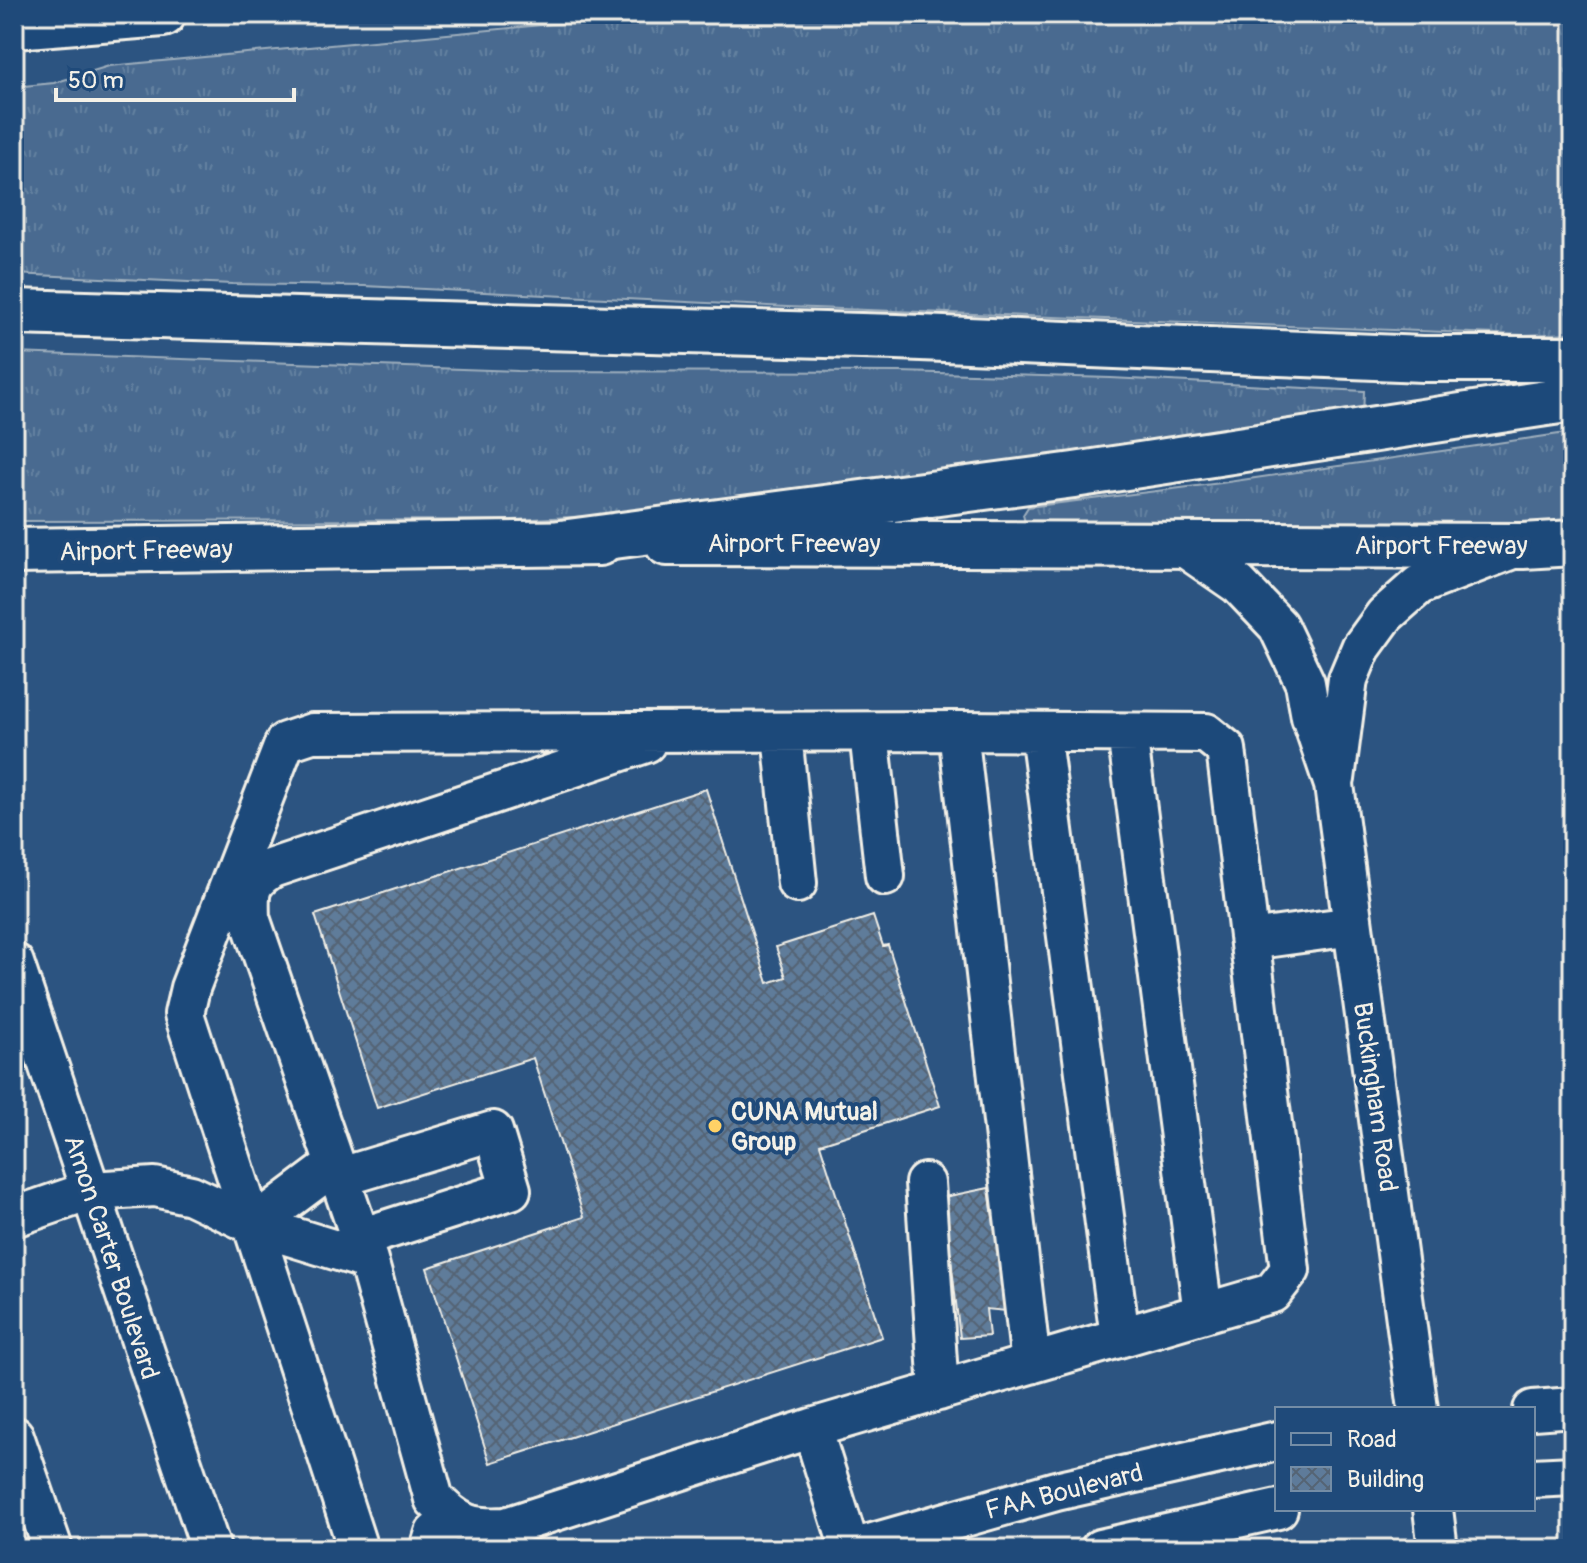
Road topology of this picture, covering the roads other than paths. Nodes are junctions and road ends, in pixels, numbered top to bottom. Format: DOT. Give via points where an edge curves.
graph roads {
  1 [pos="163,14"];
  2 [pos="14,26"];
  3 [pos="14,312"];
  4 [pos="1573,359"];
  5 [pos="1573,399"];
  6 [pos="561,543"];
  7 [pos="1178,543"];
  8 [pos="1573,543"];
  9 [pos="1523,546"];
  10 [pos="16,553"];
  11 [pos="958,731"];
  12 [pos="1040,732"];
  13 [pos="675,733"];
  14 [pos="869,733"];
  15 [pos="1127,733"];
  16 [pos="782,734"];
  17 [pos="1334,785"];
  18 [pos="885,876"];
  19 [pos="797,883"];
  20 [pos="1353,926"];
  21 [pos="1250,940"];
  22 [pos="14,963"];
  23 [pos="336,1172"];
  24 [pos="925,1183"];
  25 [pos="90,1191"];
  26 [pos="14,1217"];
  27 [pos="254,1225"];
  28 [pos="364,1249"];
  29 [pos="1203,1313"];
  30 [pos="1120,1337"];
  31 [pos="1031,1364"];
  32 [pos="939,1391"];
  33 [pos="1418,1407"];
  34 [pos="1573,1407"];
  35 [pos="1535,1410"];
  36 [pos="812,1428"];
  37 [pos="14,1436"];
  38 [pos="1275,1441"];
  39 [pos="1573,1476"];
  40 [pos="1535,1478"];
  41 [pos="1275,1510"];
  42 [pos="1433,1511"];
  43 [pos="453,1519"];
  44 [pos="53,1549"];
  45 [pos="211,1549"];
  46 [pos="358,1549"];
  47 [pos="430,1549"];
  48 [pos="851,1549"];
  49 [pos="1100,1549"];
  50 [pos="1438,1549"];
  1 -- 2 [label="main road"];
  3 -- 4 [label="main road" via="897,337 1423,359"];
  5 -- 6 [label="main road" via="1074,475"];
  6 -- 7 [label="main road, Airport Freeway"];
  6 -- 10 [label="main road, Airport Freeway"];
  7 -- 9 [label="main road, Airport Freeway"];
  7 -- 17 [label="street, Buckingham Road" via="1239,585 1278,626 1305,683"];
  8 -- 9 [label="main road, Airport Freeway"];
  9 -- 17 [label="street, Buckingham Road" via="1419,585 1385,615 1361,648 1348,679"];
  11 -- 12 [label="street"];
  11 -- 14 [label="street"];
  11 -- 31 [label="street"];
  12 -- 15 [label="street"];
  12 -- 30 [label="street"];
  13 -- 16 [label="street"];
  13 -- 23 [label="street" via="258,876 249,890 250,918"];
  13 -- 27 [label="street" via="312,733 285,742 184,1014"];
  14 -- 16 [label="street"];
  14 -- 18 [label="street"];
  15 -- 21 [label="street" via="1206,733 1226,749"];
  15 -- 29 [label="street"];
  16 -- 19 [label="street"];
  17 -- 20 [label="street, Buckingham Road"];
  20 -- 21 [label="street"];
  20 -- 33 [label="street, Buckingham Road"];
  21 -- 29 [label="street" via="1290,1270 1272,1293"];
  22 -- 25 [label="street, Amon Carter Boulevard"];
  23 -- 27 [label="street"];
  23 -- 28 [label="street"];
  23 -- 28 [label="street" via="493,1131 511,1190"];
  24 -- 32 [label="street"];
  25 -- 26 [label="street"];
  25 -- 27 [label="street" via="155,1187 191,1195"];
  25 -- 45 [label="street, Amon Carter Boulevard"];
  27 -- 28 [label="street"];
  27 -- 46 [label="street"];
  28 -- 43 [label="street" via="434,1499"];
  29 -- 30 [label="street"];
  30 -- 31 [label="street"];
  31 -- 32 [label="street"];
  32 -- 36 [label="street"];
  34 -- 35 [label="street"];
  36 -- 43 [label="street" via="506,1527 481,1529"];
  36 -- 48 [label="street"];
  37 -- 44 [label="street"];
  38 -- 48 [label="street, FAA Boulevard" via="1056,1491"];
  39 -- 40 [label="street"];
  41 -- 49 [label="street"];
  42 -- 50 [label="street"];
  43 -- 47 [label="street" via="435,1533"];
}
